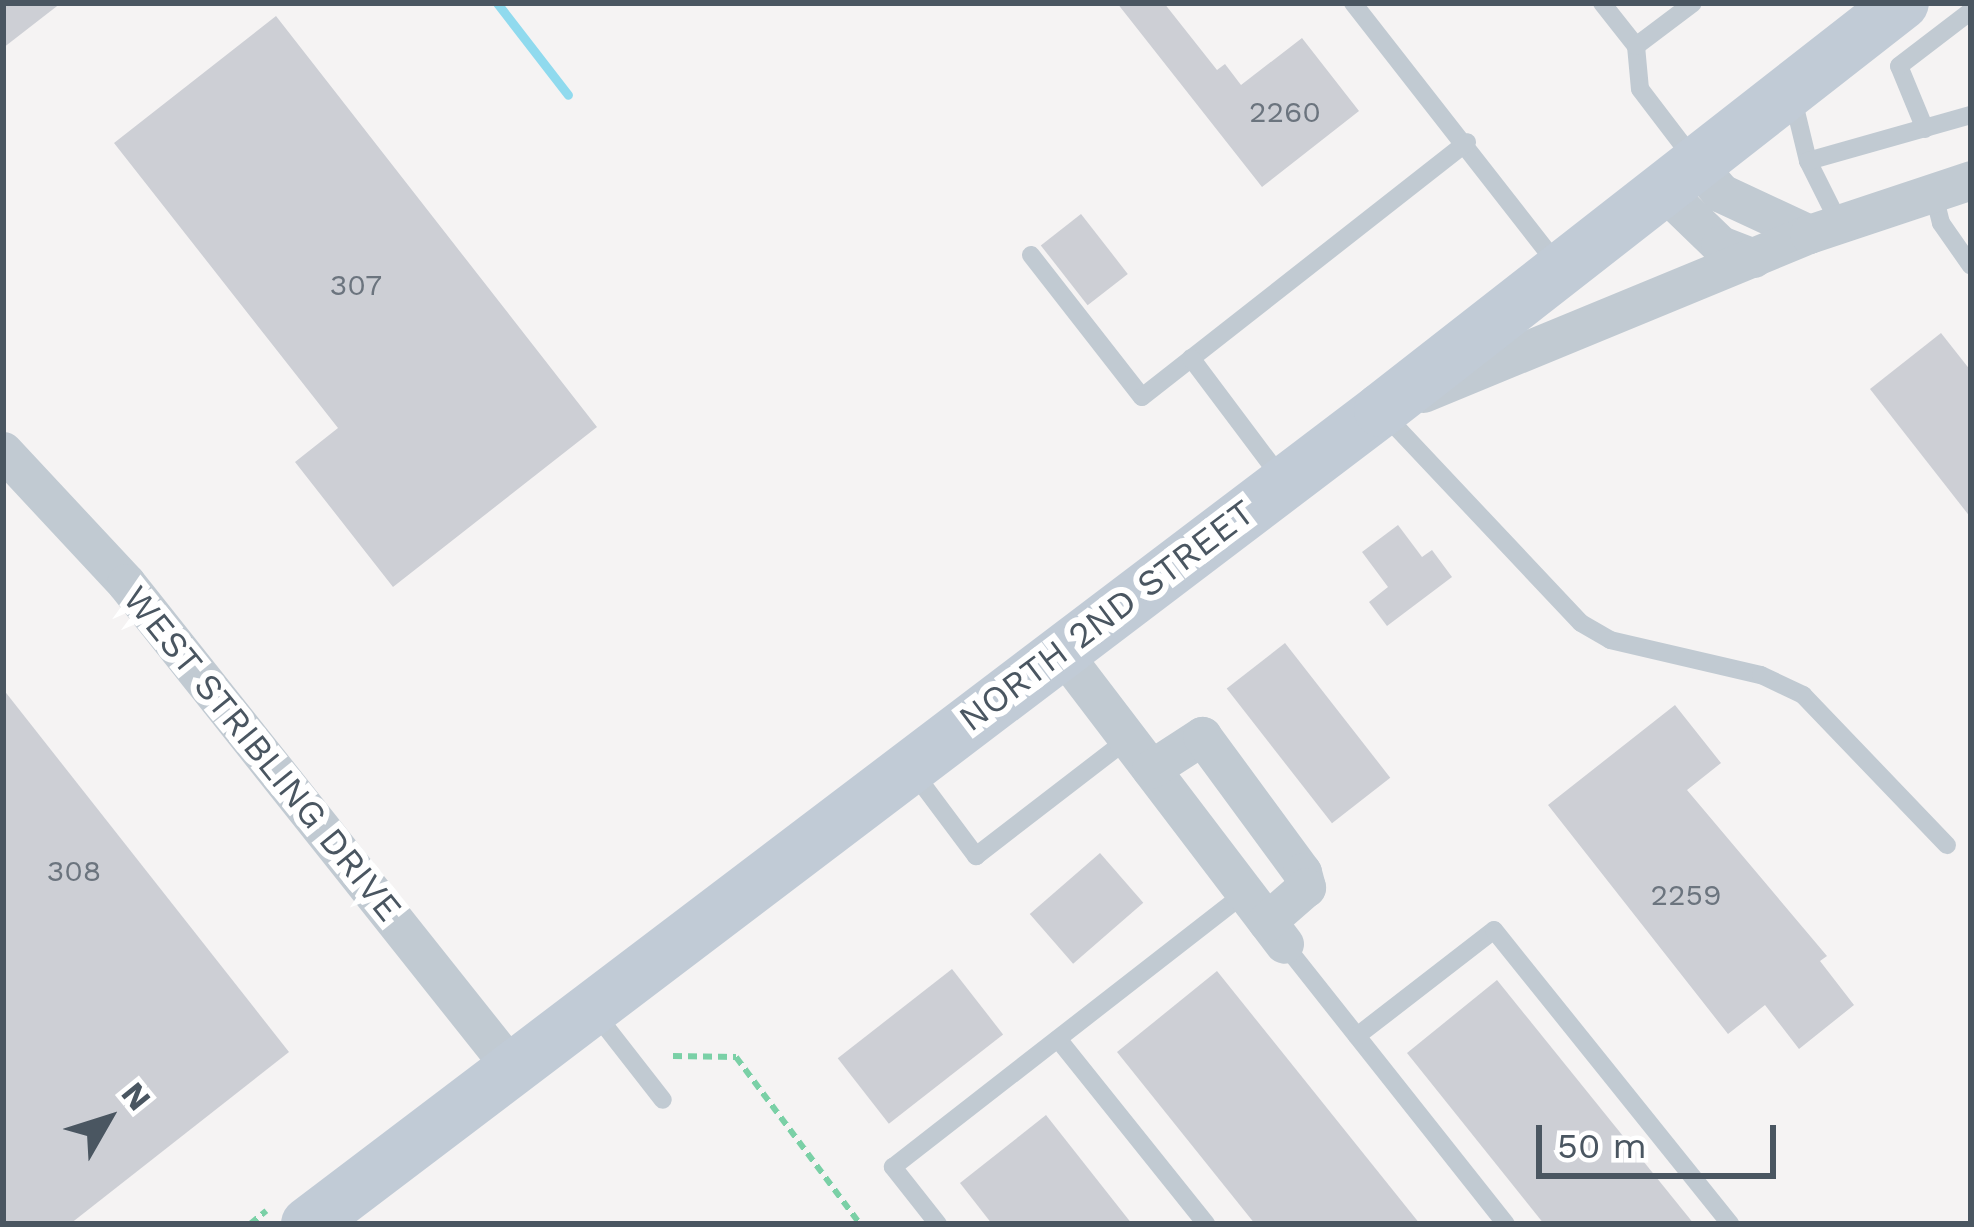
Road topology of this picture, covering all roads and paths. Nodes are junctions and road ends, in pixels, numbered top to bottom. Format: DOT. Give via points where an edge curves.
graph roads {
  1 [pos="1353,3"];
  2 [pos="1602,3"];
  3 [pos="1693,3"];
  4 [pos="1902,3"];
  5 [pos="1971,11"];
  6 [pos="1636,46"];
  7 [pos="1791,89"];
  8 [pos="1971,115"];
  9 [pos="1925,129"];
  10 [pos="1467,142"];
  11 [pos="1808,161"];
  12 [pos="1680,177"];
  13 [pos="1952,186"];
  14 [pos="1824,228"];
  15 [pos="1031,255"];
  16 [pos="1754,258"];
  17 [pos="1971,266"];
  18 [pos="1561,269"];
  19 [pos="1191,358"];
  20 [pos="1381,410"];
  21 [pos="3,452"];
  22 [pos="1285,483"];
  23 [pos="1061,651"];
  24 [pos="1140,754"];
  25 [pos="909,766"];
  26 [pos="1948,845"];
  27 [pos="1266,920"];
  28 [pos="590,1006"];
  29 [pos="1357,1036"];
  30 [pos="1058,1039"];
  31 [pos="673,1056"];
  32 [pos="510,1066"];
  33 [pos="662,1100"];
  34 [pos="308,1224"];
  35 [pos="860,1224"];
  36 [pos="938,1224"];
  37 [pos="1206,1224"];
  38 [pos="1506,1224"];
  39 [pos="1730,1224"];
  1 -- 10 [label="lane"];
  2 -- 6 [label="lane"];
  3 -- 6 [label="lane"];
  4 -- 7 [label="main road, NORTH 2ND STREET"];
  5 -- 9 [label="lane" via="1899,66"];
  6 -- 12 [label="lane" via="1640,89"];
  7 -- 11 [label="lane"];
  7 -- 12 [label="main road, NORTH 2ND STREET"];
  8 -- 9 [label="lane"];
  9 -- 11 [label="lane"];
  10 -- 18 [label="lane"];
  10 -- 19 [label="lane"];
  11 -- 14 [label="lane"];
  12 -- 14 [label="street"];
  12 -- 16 [label="street" via="1720,245"];
  12 -- 18 [label="main road, NORTH 2ND STREET"];
  13 -- 14 [label="street"];
  13 -- 17 [label="lane" via="1940,223"];
  14 -- 16 [label="street"];
  15 -- 19 [label="lane" via="1142,397"];
  16 -- 20 [label="street"];
  18 -- 20 [label="main road, NORTH 2ND STREET"];
  19 -- 22 [label="lane"];
  20 -- 22 [label="main road, NORTH 2ND STREET"];
  20 -- 26 [label="lane" via="1581,623 1610,640 1761,675 1803,695"];
  21 -- 32 [label="street, WEST STRIBLING DRIVE" via="125,583"];
  22 -- 23 [label="main road, NORTH 2ND STREET"];
  23 -- 24 [label="street"];
  23 -- 25 [label="main road, NORTH 2ND STREET"];
  24 -- 25 [label="lane" via="976,856"];
  24 -- 27 [label="street"];
  24 -- 27 [label="street" via="1202,736 1302,872 1306,887"];
  25 -- 28 [label="main road, NORTH 2ND STREET"];
  27 -- 29 [label="lane"];
  27 -- 30 [label="lane"];
  28 -- 32 [label="main road, NORTH 2ND STREET"];
  28 -- 33 [label="lane"];
  29 -- 38 [label="lane"];
  29 -- 39 [label="lane" via="1494,930"];
  30 -- 36 [label="lane" via="893,1167"];
  30 -- 37 [label="lane"];
  31 -- 35 [label="path" via="736,1057"];
  32 -- 34 [label="main road, NORTH 2ND STREET"];
}
